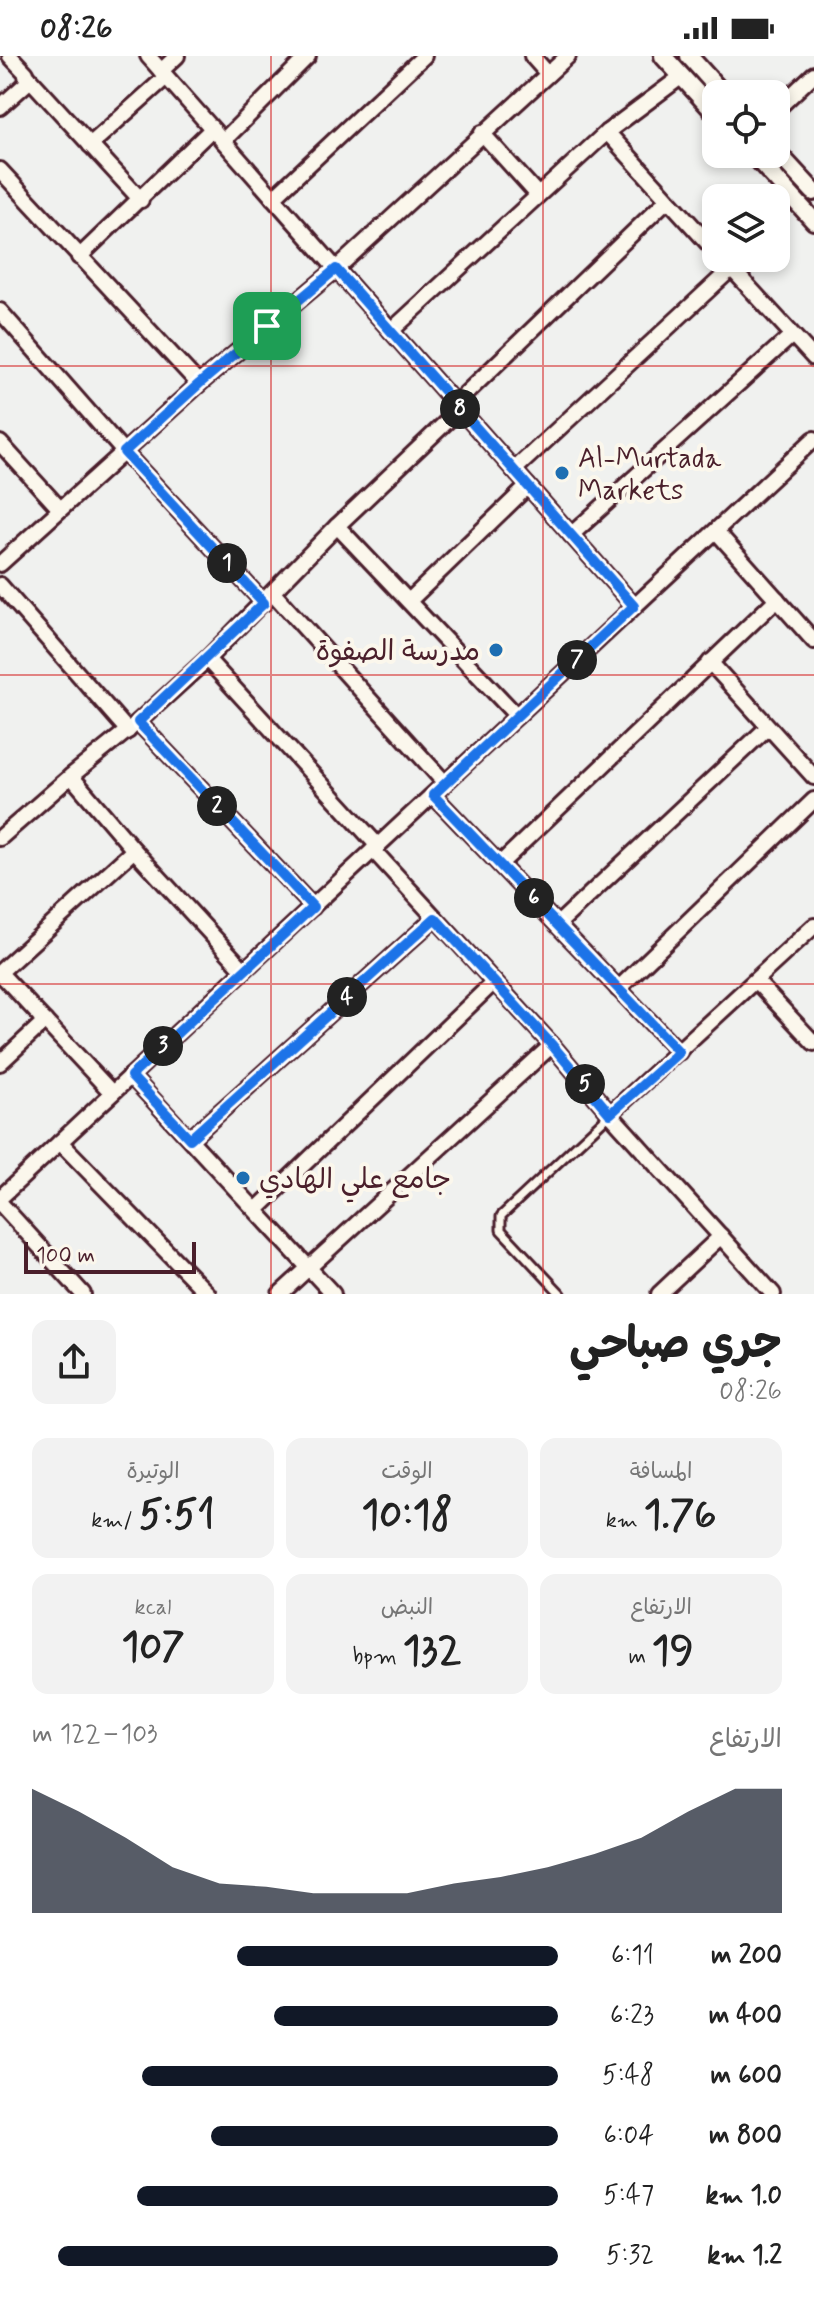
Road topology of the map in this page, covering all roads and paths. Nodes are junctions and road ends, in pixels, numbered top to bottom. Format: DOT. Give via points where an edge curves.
graph roads {
  1 [pos="10,56"];
  2 [pos="148,56"];
  3 [pos="177,56"];
  4 [pos="308,56"];
  5 [pos="424,56"];
  6 [pos="532,56"];
  7 [pos="568,56"];
  8 [pos="663,56"];
  9 [pos="689,56"];
  10 [pos="164,74"];
  11 [pos="548,74"];
  12 [pos="814,74"];
  13 [pos="682,76"];
  14 [pos="28,77"];
  15 [pos="710,80"];
  16 [pos="790,97"];
  17 [pos="702,98"];
  18 [pos="0,107"];
  19 [pos="212,129"];
  20 [pos="607,132"];
  21 [pos="482,133"];
  22 [pos="223,141"];
  23 [pos="90,145"];
  24 [pos="790,166"];
  25 [pos="767,168"];
  26 [pos="0,170"];
  27 [pos="814,192"];
  28 [pos="538,195"];
  29 [pos="273,198"];
  30 [pos="141,200"];
  31 [pos="667,200"];
  32 [pos="811,214"];
  33 [pos="702,237"];
  34 [pos="79,257"];
  35 [pos="336,269"];
  36 [pos="718,272"];
  37 [pos="735,272"];
  38 [pos="0,311"];
  39 [pos="391,331"];
  40 [pos="792,335"];
  41 [pos="814,358"];
  42 [pos="199,384"];
  43 [pos="458,406"];
  44 [pos="814,439"];
  45 [pos="0,443"];
  46 [pos="124,452"];
  47 [pos="514,470"];
  48 [pos="528,486"];
  49 [pos="60,509"];
  50 [pos="337,526"];
  51 [pos="716,531"];
  52 [pos="571,535"];
  53 [pos="0,564"];
  54 [pos="0,585"];
  55 [pos="268,598"];
  56 [pos="777,599"];
  57 [pos="409,601"];
  58 [pos="634,606"];
  59 [pos="814,641"];
  60 [pos="207,659"];
  61 [pos="710,662"];
  62 [pos="517,716"];
  63 [pos="133,727"];
  64 [pos="768,727"];
  65 [pos="71,776"];
  66 [pos="814,777"];
  67 [pos="445,783"];
  68 [pos="433,795"];
  69 [pos="814,800"];
  70 [pos="0,838"];
  71 [pos="375,848"];
  72 [pos="134,850"];
  73 [pos="501,863"];
  74 [pos="313,907"];
  75 [pos="435,918"];
  76 [pos="558,924"];
  77 [pos="814,926"];
  78 [pos="244,970"];
  79 [pos="0,972"];
  80 [pos="756,981"];
  81 [pos="494,982"];
  82 [pos="618,989"];
  83 [pos="45,1021"];
  84 [pos="814,1043"];
  85 [pos="552,1045"];
  86 [pos="679,1052"];
  87 [pos="0,1063"];
  88 [pos="131,1076"];
  89 [pos="112,1093"];
  90 [pos="610,1114"];
  91 [pos="190,1139"];
  92 [pos="60,1142"];
  93 [pos="0,1200"];
  94 [pos="256,1210"];
  95 [pos="721,1236"];
  96 [pos="309,1268"];
  97 [pos="83,1294"];
  98 [pos="208,1294"];
  99 [pos="280,1294"];
  100 [pos="333,1294"];
  101 [pos="561,1294"];
  102 [pos="659,1294"];
  103 [pos="773,1294"];
  1 -- 14 [label="street"];
  2 -- 10 [label="street"];
  3 -- 10 [label="street"];
  4 -- 22 [label="street"];
  5 -- 29 [label="street"];
  6 -- 11 [label="street"];
  7 -- 11 [label="street"];
  8 -- 13 [label="street"];
  9 -- 15 [label="street"];
  10 -- 19 [label="street"];
  10 -- 23 [label="street"];
  11 -- 21 [label="street"];
  12 -- 16 [label="street"];
  13 -- 17 [label="street"];
  13 -- 20 [label="street"];
  14 -- 18 [label="street"];
  14 -- 23 [label="street"];
  19 -- 22 [label="street"];
  19 -- 30 [label="street"];
  20 -- 28 [label="street"];
  20 -- 31 [label="street"];
  21 -- 28 [label="street"];
  21 -- 35 [label="street"];
  22 -- 29 [label="street"];
  23 -- 30 [label="street"];
  24 -- 27 [label="street"];
  25 -- 32 [label="street"];
  26 -- 34 [label="street"];
  28 -- 39 [label="street"];
  29 -- 35 [label="street"];
  30 -- 34 [label="street"];
  31 -- 33 [label="street"];
  31 -- 43 [label="street"];
  34 -- 42 [label="street"];
  35 -- 39 [label="street"];
  35 -- 42 [label="street"];
  36 -- 47 [label="street"];
  37 -- 40 [label="street"];
  38 -- 46 [label="street"];
  39 -- 43 [label="street"];
  40 -- 41 [label="street"];
  40 -- 52 [label="street"];
  42 -- 46 [label="street"];
  43 -- 47 [label="street"];
  43 -- 50 [label="street"];
  44 -- 51 [label="street"];
  45 -- 49 [label="street"];
  46 -- 49 [label="street"];
  46 -- 55 [label="street"];
  47 -- 48 [label="street"];
  48 -- 52 [label="street"];
  48 -- 57 [label="street"];
  49 -- 53 [label="street"];
  50 -- 55 [label="street"];
  50 -- 57 [label="street"];
  51 -- 56 [label="street"];
  51 -- 58 [label="street"];
  52 -- 58 [label="street"];
  54 -- 63 [label="street"];
  55 -- 60 [label="street"];
  55 -- 67 [label="street"];
  56 -- 59 [label="street"];
  56 -- 61 [label="street"];
  57 -- 62 [label="street"];
  58 -- 62 [label="street"];
  60 -- 63 [label="street"];
  60 -- 71 [label="street"];
  61 -- 64 [label="street"];
  61 -- 73 [label="street"];
  62 -- 67 [label="street"];
  63 -- 65 [label="street"];
  63 -- 74 [label="street"];
  64 -- 66 [label="street"];
  64 -- 76 [label="street"];
  65 -- 70 [label="street"];
  65 -- 72 [label="street"];
  67 -- 68 [label="street"];
  68 -- 71 [label="street"];
  68 -- 73 [label="street"];
  69 -- 82 [label="street"];
  71 -- 74 [label="street"];
  71 -- 75 [label="street"];
  72 -- 78 [label="street"];
  72 -- 79 [label="street"];
  73 -- 76 [label="street"];
  74 -- 78 [label="street"];
  75 -- 81 [label="street"];
  75 -- 91 [label="street"];
  76 -- 82 [label="street"];
  77 -- 80 [label="street"];
  78 -- 88 [label="street"];
  79 -- 83 [label="street"];
  80 -- 84 [label="street"];
  80 -- 86 [label="street"];
  81 -- 85 [label="street"];
  81 -- 94 [label="street"];
  82 -- 86 [label="street"];
  83 -- 87 [label="street"];
  83 -- 89 [label="street"];
  85 -- 90 [label="street"];
  85 -- 96 [label="street"];
  86 -- 90 [label="street"];
  88 -- 89 [label="street"];
  88 -- 91 [label="street"];
  89 -- 92 [label="street"];
  90 -- 95 [label="street"];
  90 -- 101 [label="lane" via="501,1216 501,1230"];
  91 -- 94 [label="street"];
  92 -- 93 [label="street"];
  92 -- 98 [label="street"];
  93 -- 97 [label="street"];
  94 -- 96 [label="street"];
  95 -- 102 [label="street"];
  95 -- 103 [label="street"];
  96 -- 99 [label="street"];
  96 -- 100 [label="street"];
}
